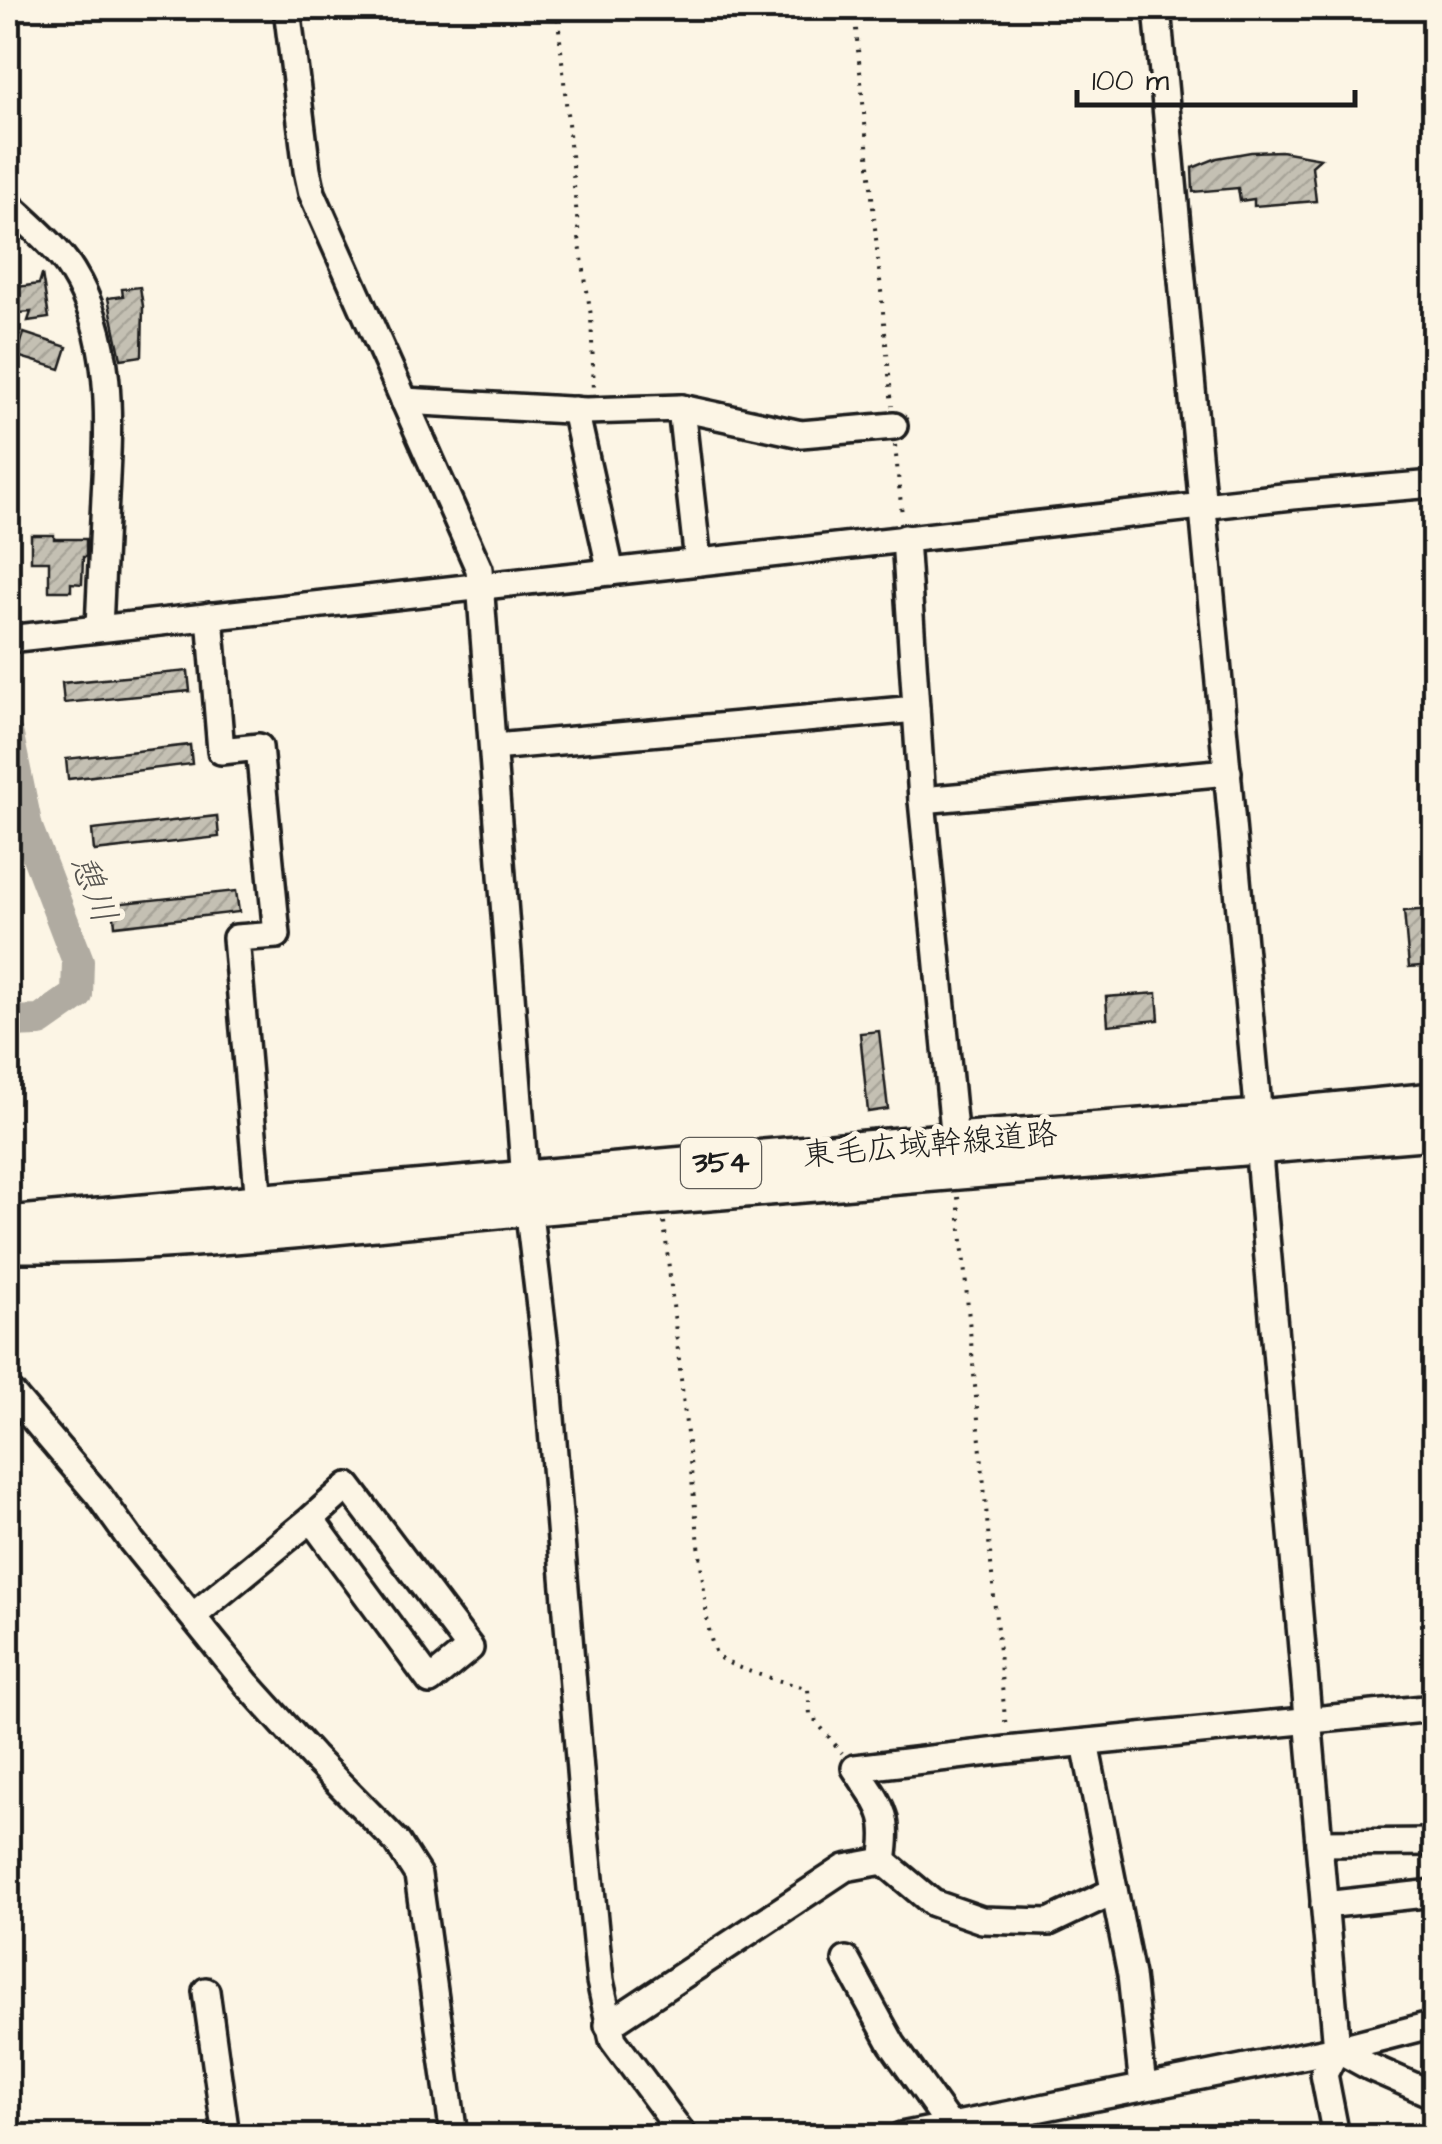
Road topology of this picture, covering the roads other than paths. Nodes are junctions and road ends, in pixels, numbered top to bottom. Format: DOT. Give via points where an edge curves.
graph roads {
  1 [pos="287,8"];
  2 [pos="1156,8"];
  3 [pos="8,204"];
  4 [pos="404,401"];
  5 [pos="680,408"];
  6 [pos="585,410"];
  7 [pos="894,426"];
  8 [pos="1434,484"];
  9 [pos="1202,506"];
  10 [pos="904,538"];
  11 [pos="698,562"];
  12 [pos="611,572"];
  13 [pos="482,586"];
  14 [pos="210,616"];
  15 [pos="99,628"];
  16 [pos="8,639"];
  17 [pos="916,709"];
  18 [pos="494,747"];
  19 [pos="1228,772"];
  20 [pos="922,800"];
  21 [pos="1434,1101"];
  22 [pos="1434,1131"];
  23 [pos="1258,1132"];
  24 [pos="955,1157"];
  25 [pos="527,1194"];
  26 [pos="260,1203"];
  27 [pos="8,1225"];
  28 [pos="8,1244"];
  29 [pos="8,1389"];
  30 [pos="311,1519"];
  31 [pos="193,1616"];
  32 [pos="1434,1708"];
  33 [pos="1308,1720"];
  34 [pos="1085,1743"];
  35 [pos="1434,1842"];
  36 [pos="1319,1843"];
  37 [pos="884,1861"];
  38 [pos="1114,1891"];
  39 [pos="1434,1893"];
  40 [pos="1324,1905"];
  41 [pos="846,1960"];
  42 [pos="206,1991"];
  43 [pos="608,2024"];
  44 [pos="1434,2024"];
  45 [pos="1337,2049"];
  46 [pos="1144,2087"];
  47 [pos="1434,2096"];
  48 [pos="926,2133"];
  49 [pos="226,2136"];
  50 [pos="454,2136"];
  51 [pos="684,2136"];
  52 [pos="1336,2136"];
  1 -- 4 [label="street" via="312,193"];
  2 -- 9 [label="street"];
  3 -- 15 [label="street" via="71,269 103,353 108,434"];
  4 -- 6 [label="street"];
  4 -- 13 [label="street"];
  5 -- 6 [label="street"];
  5 -- 7 [label="street" via="801,434"];
  5 -- 11 [label="street"];
  6 -- 12 [label="street"];
  8 -- 9 [label="street"];
  9 -- 10 [label="street"];
  9 -- 19 [label="street"];
  10 -- 11 [label="street"];
  10 -- 17 [label="street"];
  11 -- 12 [label="street"];
  12 -- 13 [label="street"];
  13 -- 14 [label="street"];
  13 -- 18 [label="street"];
  14 -- 15 [label="street"];
  14 -- 26 [label="street" via="221,751 259,746 276,935 236,938"];
  15 -- 16 [label="street"];
  17 -- 18 [label="street"];
  17 -- 20 [label="street"];
  18 -- 25 [label="street"];
  19 -- 20 [label="street"];
  19 -- 23 [label="street"];
  20 -- 24 [label="street"];
  21 -- 23 [label="highway, 東毛広域幹線道路 / 354"];
  22 -- 23 [label="highway, 東毛広域幹線道路 / 354"];
  23 -- 24 [label="highway, 東毛広域幹線道路 / 354"];
  23 -- 33 [label="street"];
  24 -- 25 [label="highway, 東毛広域幹線道路 / 354"];
  24 -- 25 [label="highway, 東毛広域幹線道路 / 354" via="662,1197"];
  25 -- 26 [label="highway, 東毛広域幹線道路 / 354"];
  25 -- 28 [label="highway, 東毛広域幹線道路 / 354" via="219,1238"];
  25 -- 43 [label="street"];
  26 -- 27 [label="highway, 東毛広域幹線道路 / 354"];
  29 -- 31 [label="street"];
  30 -- 30 [label="street" via="348,1486 470,1648 430,1680"];
  30 -- 31 [label="street"];
  31 -- 50 [label="street" via="312,1757 397,1842 418,1875"];
  32 -- 33 [label="street"];
  33 -- 34 [label="street"];
  33 -- 36 [label="street"];
  34 -- 37 [label="street" via="856,1768 882,1810 888,1832"];
  34 -- 38 [label="street"];
  35 -- 36 [label="street"];
  36 -- 40 [label="street"];
  37 -- 38 [label="street" via="933,1904 982,1920 1049,1922"];
  37 -- 43 [label="street" via="844,1868"];
  38 -- 46 [label="street"];
  39 -- 40 [label="street"];
  40 -- 45 [label="street"];
  41 -- 48 [label="street" via="892,2044"];
  42 -- 49 [label="street"];
  43 -- 51 [label="street"];
  44 -- 45 [label="street"];
  45 -- 46 [label="street"];
  45 -- 47 [label="street"];
  45 -- 52 [label="street" via="1324,2074"];
  46 -- 48 [label="street"];
}
